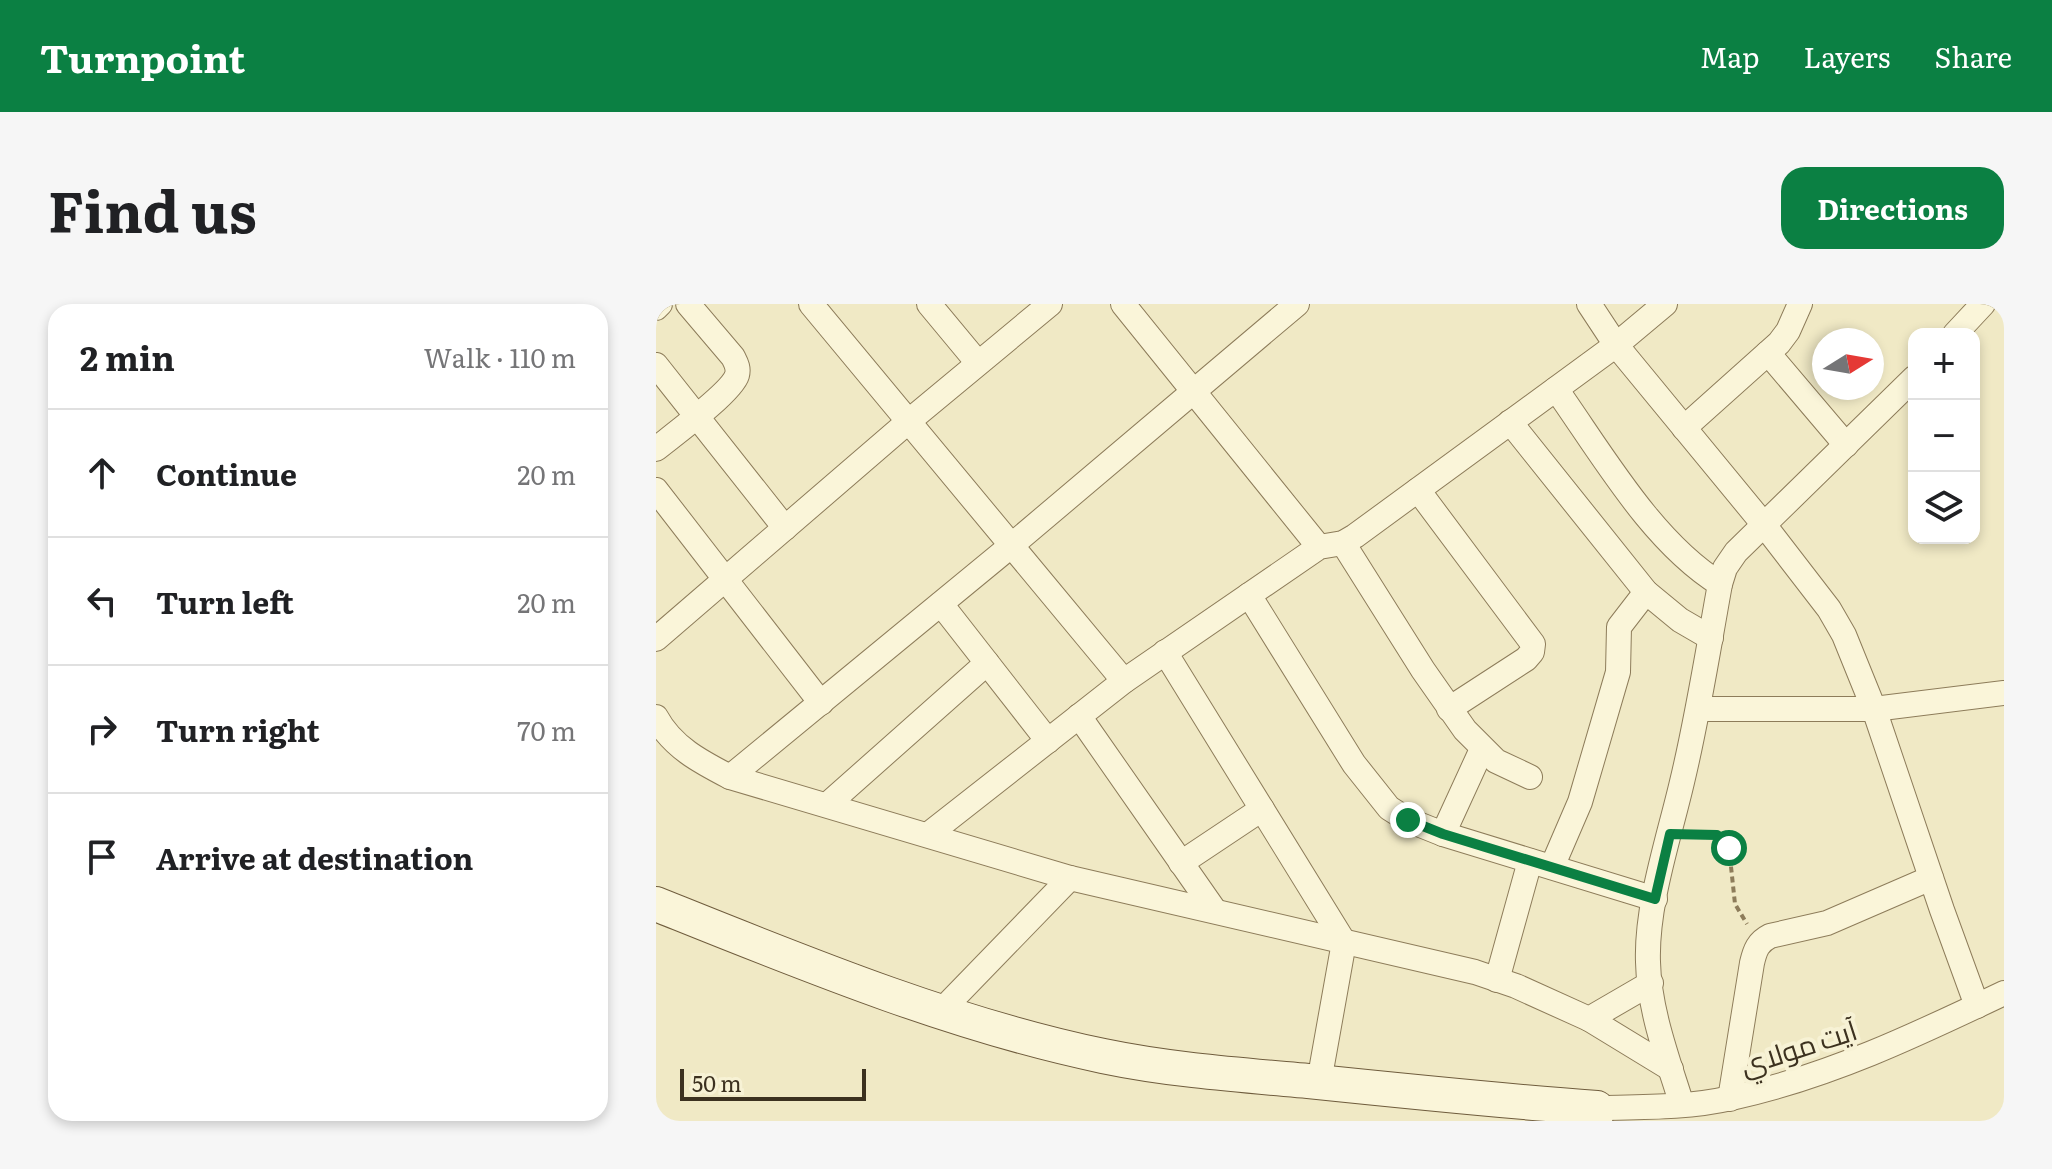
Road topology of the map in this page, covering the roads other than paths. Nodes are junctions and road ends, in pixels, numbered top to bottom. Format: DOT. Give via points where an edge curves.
graph roads {
  1 [pos="688,304"];
  2 [pos="811,304"];
  3 [pos="929,304"];
  4 [pos="1050,304"];
  5 [pos="1123,304"];
  6 [pos="1297,304"];
  7 [pos="1589,304"];
  8 [pos="1665,304"];
  9 [pos="1800,304"];
  10 [pos="1983,304"];
  11 [pos="1961,328"];
  12 [pos="1616,345"];
  13 [pos="1768,353"];
  14 [pos="978,363"];
  15 [pos="656,365"];
  16 [pos="1908,384"];
  17 [pos="1556,389"];
  18 [pos="1194,393"];
  19 [pos="696,416"];
  20 [pos="909,421"];
  21 [pos="1510,422"];
  22 [pos="1684,428"];
  23 [pos="1846,445"];
  24 [pos="656,449"];
  25 [pos="656,490"];
  26 [pos="1418,490"];
  27 [pos="1765,526"];
  28 [pos="785,528"];
  29 [pos="1012,545"];
  30 [pos="1331,545"];
  31 [pos="725,580"];
  32 [pos="1720,584"];
  33 [pos="1646,592"];
  34 [pos="1249,595"];
  35 [pos="941,604"];
  36 [pos="1711,638"];
  37 [pos="656,639"];
  38 [pos="1165,652"];
  39 [pos="987,663"];
  40 [pos="1124,681"];
  41 [pos="2004,693"];
  42 [pos="821,703"];
  43 [pos="1449,709"];
  44 [pos="1699,709"];
  45 [pos="1874,709"];
  46 [pos="1079,716"];
  47 [pos="656,717"];
  48 [pos="1048,741"];
  49 [pos="1482,749"];
  50 [pos="730,777"];
  51 [pos="1530,777"];
  52 [pos="827,805"];
  53 [pos="1262,809"];
  54 [pos="929,834"];
  55 [pos="1443,834"];
  56 [pos="1181,863"];
  57 [pos="1541,864"];
  58 [pos="1070,878"];
  59 [pos="1931,878"];
  60 [pos="1655,899"];
  61 [pos="656,904"];
  62 [pos="1215,911"];
  63 [pos="1344,942"];
  64 [pos="1497,980"];
  65 [pos="1651,983"];
  66 [pos="2004,993"];
  67 [pos="1977,1006"];
  68 [pos="942,1010"];
  69 [pos="1589,1019"];
  70 [pos="1671,1069"];
  71 [pos="1319,1082"];
  72 [pos="1730,1099"];
  73 [pos="1682,1105"];
  74 [pos="1596,1115"];
  1 -- 19 [label="street" via="738,366 734,382"];
  2 -- 20 [label="street"];
  3 -- 14 [label="street"];
  4 -- 14 [label="street"];
  5 -- 18 [label="street"];
  6 -- 18 [label="street"];
  7 -- 12 [label="street"];
  8 -- 12 [label="street"];
  9 -- 13 [label="street" via="1788,331"];
  10 -- 11 [label="street"];
  12 -- 17 [label="street"];
  12 -- 22 [label="street"];
  13 -- 22 [label="street"];
  13 -- 23 [label="street"];
  14 -- 20 [label="street"];
  15 -- 19 [label="street"];
  16 -- 23 [label="street"];
  17 -- 21 [label="street"];
  17 -- 32 [label="street" via="1647,516 1699,571"];
  18 -- 29 [label="street"];
  18 -- 30 [label="street"];
  19 -- 24 [label="street"];
  19 -- 28 [label="street"];
  20 -- 28 [label="street"];
  20 -- 29 [label="street"];
  21 -- 26 [label="street"];
  21 -- 33 [label="street"];
  22 -- 27 [label="street"];
  23 -- 27 [label="street"];
  25 -- 31 [label="street"];
  26 -- 30 [label="street"];
  26 -- 43 [label="street" via="1533,644 1526,659"];
  27 -- 32 [label="street" via="1736,552"];
  27 -- 45 [label="street" via="1829,609"];
  28 -- 31 [label="street"];
  29 -- 35 [label="street"];
  29 -- 40 [label="street"];
  30 -- 34 [label="street"];
  30 -- 43 [label="street"];
  31 -- 37 [label="street"];
  31 -- 42 [label="street"];
  32 -- 36 [label="street"];
  33 -- 36 [label="street"];
  33 -- 57 [label="street" via="1619,627 1616,680 1580,802"];
  34 -- 38 [label="street"];
  34 -- 55 [label="street" via="1373,789 1389,808"];
  35 -- 39 [label="street"];
  35 -- 42 [label="street"];
  36 -- 44 [label="street"];
  38 -- 40 [label="street"];
  38 -- 53 [label="street"];
  39 -- 48 [label="street"];
  39 -- 52 [label="street"];
  40 -- 46 [label="street"];
  41 -- 45 [label="street"];
  42 -- 50 [label="street"];
  43 -- 49 [label="street"];
  44 -- 45 [label="street"];
  44 -- 60 [label="street"];
  45 -- 59 [label="street"];
  46 -- 48 [label="street"];
  46 -- 56 [label="street"];
  47 -- 50 [label="street" via="689,755"];
  48 -- 54 [label="street"];
  49 -- 51 [label="street"];
  49 -- 55 [label="street"];
  50 -- 52 [label="street"];
  52 -- 54 [label="street"];
  53 -- 56 [label="street"];
  53 -- 63 [label="street"];
  54 -- 58 [label="street"];
  55 -- 57 [label="street"];
  56 -- 62 [label="street"];
  57 -- 60 [label="street"];
  57 -- 64 [label="street"];
  58 -- 62 [label="street"];
  58 -- 68 [label="street"];
  59 -- 67 [label="street"];
  59 -- 72 [label="street" via="1827,923 1762,940 1752,963"];
  60 -- 65 [label="street" via="1649,939"];
  61 -- 68 [label="street"];
  62 -- 63 [label="street"];
  63 -- 64 [label="street"];
  63 -- 71 [label="street"];
  64 -- 69 [label="street"];
  65 -- 69 [label="street"];
  65 -- 70 [label="street"];
  66 -- 67 [label="street, آيت مولاي"];
  67 -- 72 [label="street, آيت مولاي" via="1845,1065"];
  68 -- 71 [label="street" via="1105,1056"];
  69 -- 70 [label="street"];
  70 -- 73 [label="street"];
  71 -- 74 [label="street"];
  72 -- 73 [label="street, آيت مولاي"];
  73 -- 74 [label="street, آيت مولاي"];
}
